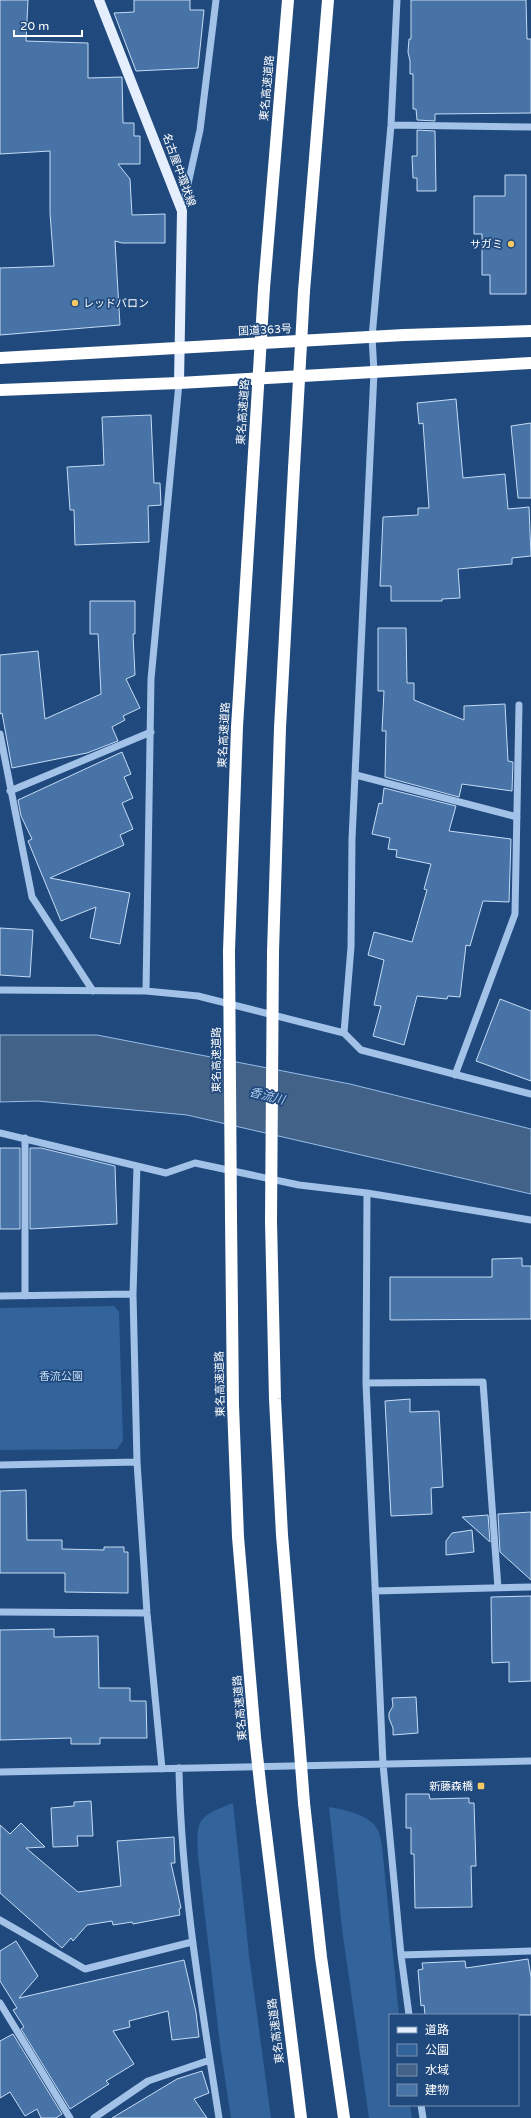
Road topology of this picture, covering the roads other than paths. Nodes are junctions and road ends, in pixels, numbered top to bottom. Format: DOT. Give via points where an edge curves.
graph roads {
  1 [pos="99,0"];
  2 [pos="216,0"];
  3 [pos="288,0"];
  4 [pos="328,0"];
  5 [pos="397,0"];
  6 [pos="391,125"];
  7 [pos="531,126"];
  8 [pos="182,211"];
  9 [pos="531,331"];
  10 [pos="372,337"];
  11 [pos="180,348"];
  12 [pos="0,358"];
  13 [pos="531,363"];
  14 [pos="374,372"];
  15 [pos="179,383"];
  16 [pos="0,390"];
  17 [pos="519,705"];
  18 [pos="151,732"];
  19 [pos="0,734"];
  20 [pos="356,775"];
  21 [pos="10,791"];
  22 [pos="517,817"];
  23 [pos="0,990"];
  24 [pos="93,991"];
  25 [pos="146,991"];
  26 [pos="344,1033"];
  27 [pos="455,1075"];
  28 [pos="531,1094"];
  29 [pos="0,1133"];
  30 [pos="25,1138"];
  31 [pos="137,1166"];
  32 [pos="367,1193"];
  33 [pos="531,1220"];
  34 [pos="133,1294"];
  35 [pos="0,1296"];
  36 [pos="25,1296"];
  37 [pos="366,1383"];
  38 [pos="137,1462"];
  39 [pos="0,1465"];
  40 [pos="531,1587"];
  41 [pos="498,1588"];
  42 [pos="375,1591"];
  43 [pos="0,1612"];
  44 [pos="147,1613"];
  45 [pos="531,1761"];
  46 [pos="384,1764"];
  47 [pos="179,1768"];
  48 [pos="162,1769"];
  49 [pos="0,1772"];
  50 [pos="0,1921"];
  51 [pos="192,1942"];
  52 [pos="531,1951"];
  53 [pos="401,1956"];
  54 [pos="0,2003"];
  55 [pos="409,2014"];
  56 [pos="210,2060"];
  57 [pos="421,2106"];
  58 [pos="70,2118"];
  59 [pos="94,2118"];
  60 [pos="219,2118"];
  61 [pos="301,2118"];
  62 [pos="344,2118"];
  63 [pos="422,2118"];
  1 -- 8 [label="main road, 名古屋中環状線"];
  2 -- 8 [label="street" via="200,130"];
  3 -- 61 [label="highway, 東名高速道路, bridge" via="264,288 237,727 229,951 233,1405 238,1537 255,1737"];
  4 -- 62 [label="highway, bridge" via="304,290 280,728 273,952 271,1221 282,1535 304,1803 321,1957"];
  5 -- 6 [label="street"];
  6 -- 7 [label="street"];
  6 -- 10 [label="street"];
  8 -- 11 [label="main road, 名古屋中環状線"];
  9 -- 10 [label="highway, 国道363号"];
  10 -- 11 [label="highway, 国道363号"];
  10 -- 14 [label="street"];
  11 -- 12 [label="highway, 国道363号"];
  11 -- 15 [label="main road, 名古屋中環状線"];
  13 -- 14 [label="highway"];
  14 -- 15 [label="highway"];
  14 -- 20 [label="street"];
  15 -- 16 [label="highway"];
  15 -- 18 [label="street" via="151,679"];
  17 -- 22 [label="street"];
  18 -- 21 [label="street"];
  18 -- 25 [label="street"];
  19 -- 21 [label="street"];
  20 -- 22 [label="street"];
  20 -- 26 [label="street" via="352,839 351,947"];
  21 -- 24 [label="street" via="32,897"];
  22 -- 27 [label="street" via="515,914"];
  23 -- 24 [label="street"];
  24 -- 25 [label="street"];
  25 -- 26 [label="street" via="198,996"];
  26 -- 27 [label="street" via="361,1050"];
  27 -- 28 [label="street"];
  29 -- 30 [label="street"];
  30 -- 31 [label="street"];
  30 -- 36 [label="street"];
  31 -- 32 [label="street" via="166,1172 195,1163 299,1185"];
  31 -- 34 [label="street"];
  32 -- 33 [label="street"];
  32 -- 37 [label="street"];
  34 -- 36 [label="street"];
  34 -- 38 [label="street"];
  35 -- 36 [label="street"];
  37 -- 41 [label="street" via="483,1382"];
  37 -- 42 [label="street"];
  38 -- 39 [label="street"];
  38 -- 44 [label="street"];
  40 -- 41 [label="street"];
  41 -- 42 [label="street"];
  42 -- 46 [label="street"];
  43 -- 44 [label="street"];
  44 -- 48 [label="street"];
  45 -- 46 [label="street"];
  46 -- 47 [label="street"];
  46 -- 53 [label="street"];
  47 -- 48 [label="street"];
  47 -- 51 [label="street"];
  48 -- 49 [label="street"];
  50 -- 51 [label="street" via="85,1969"];
  51 -- 56 [label="street"];
  52 -- 53 [label="street"];
  53 -- 55 [label="street"];
  54 -- 58 [label="street"];
  56 -- 59 [label="street" via="148,2081"];
  56 -- 60 [label="street"];
  57 -- 63 [label="street"];
}
